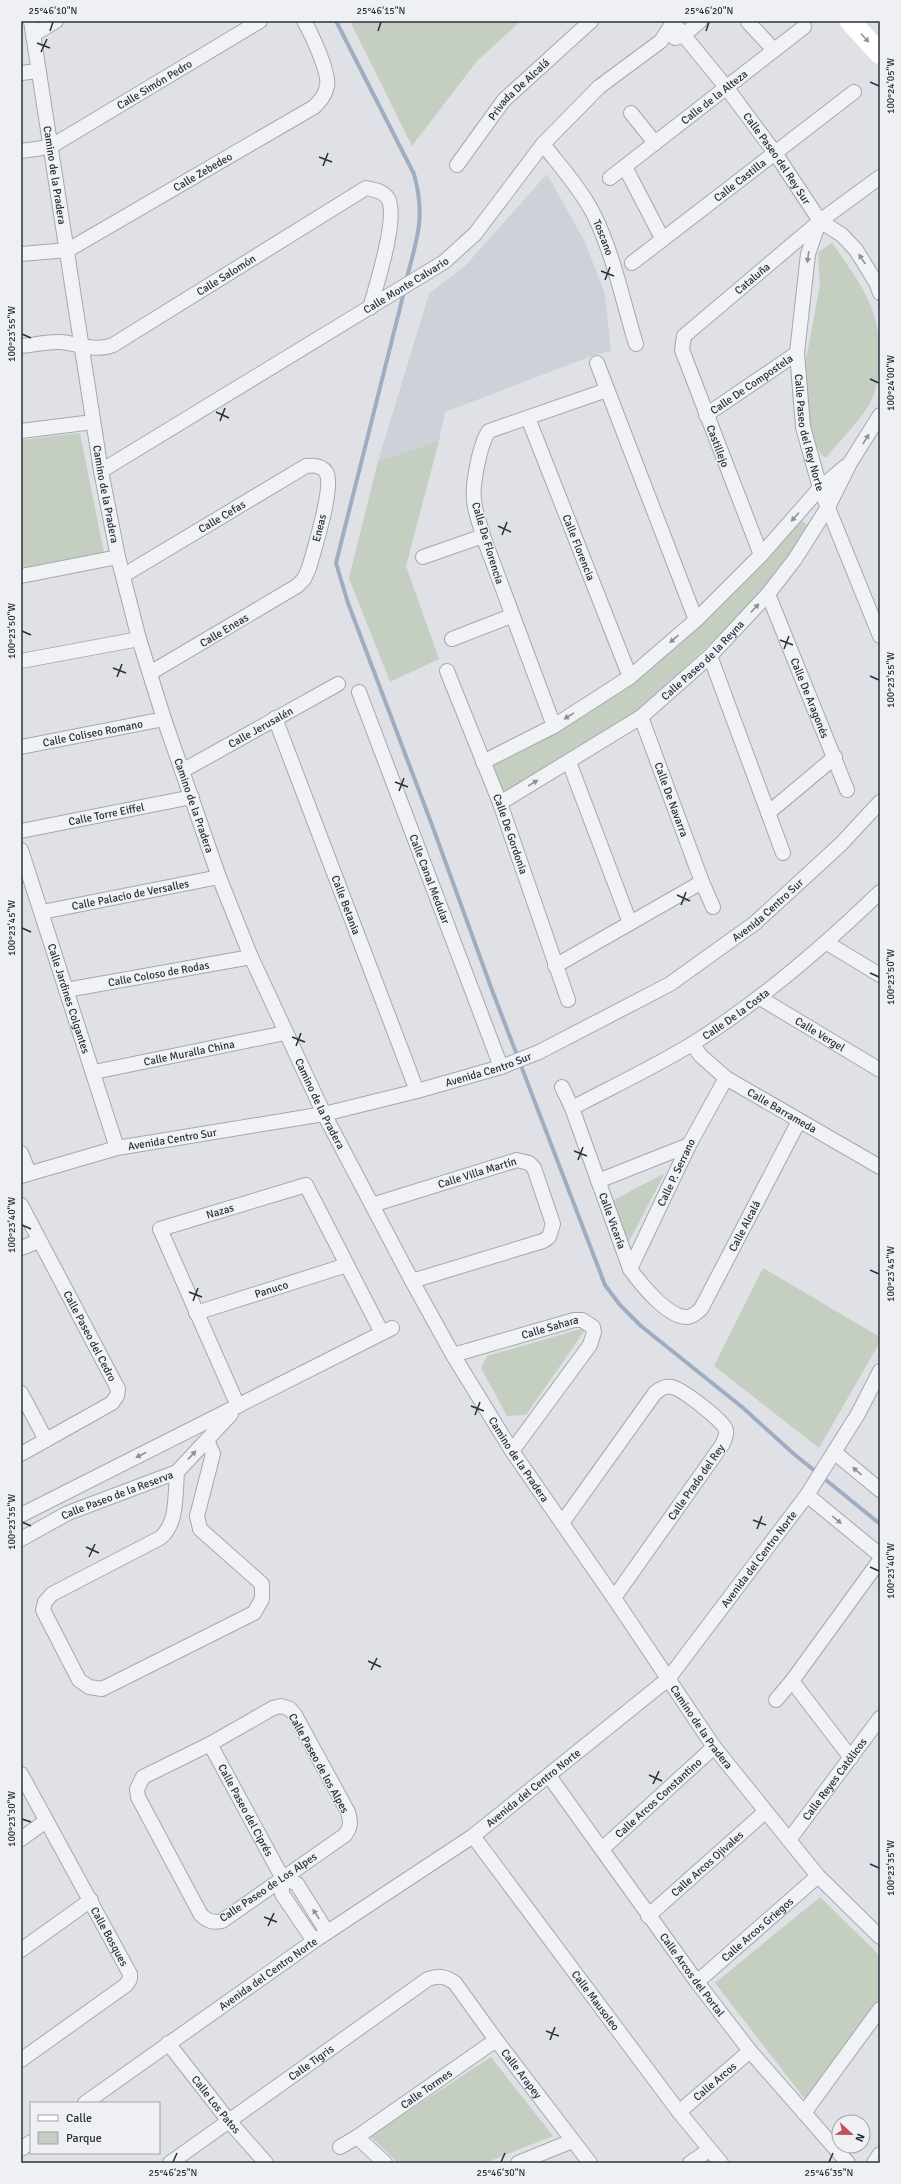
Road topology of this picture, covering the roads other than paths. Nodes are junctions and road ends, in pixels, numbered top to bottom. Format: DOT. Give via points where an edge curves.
graph roads {
  1 [pos="56,21"];
  2 [pos="260,21"];
  3 [pos="304,21"];
  4 [pos="591,21"];
  5 [pos="673,21"];
  6 [pos="700,21"];
  7 [pos="850,21"];
  8 [pos="748,22"];
  9 [pos="804,27"];
  10 [pos="32,28"];
  11 [pos="684,35"];
  12 [pos="661,41"];
  13 [pos="774,50"];
  14 [pos="880,54"];
  15 [pos="38,71"];
  16 [pos="21,73"];
  17 [pos="726,87"];
  18 [pos="854,92"];
  19 [pos="631,113"];
  20 [pos="543,144"];
  21 [pos="655,144"];
  22 [pos="50,147"];
  23 [pos="21,151"];
  24 [pos="775,153"];
  25 [pos="457,166"];
  26 [pos="625,167"];
  27 [pos="880,177"];
  28 [pos="610,178"];
  29 [pos="820,221"];
  30 [pos="662,238"];
  31 [pos="68,250"];
  32 [pos="21,254"];
  33 [pos="632,263"];
  34 [pos="879,286"];
  35 [pos="370,308"];
  36 [pos="684,336"];
  37 [pos="636,344"];
  38 [pos="21,346"];
  39 [pos="82,346"];
  40 [pos="797,354"];
  41 [pos="597,363"];
  42 [pos="607,390"];
  43 [pos="706,414"];
  44 [pos="880,415"];
  45 [pos="528,418"];
  46 [pos="93,422"];
  47 [pos="21,431"];
  48 [pos="850,463"];
  49 [pos="322,468"];
  50 [pos="101,470"];
  51 [pos="820,488"];
  52 [pos="828,507"];
  53 [pos="483,536"];
  54 [pos="761,555"];
  55 [pos="118,557"];
  56 [pos="423,557"];
  57 [pos="124,575"];
  58 [pos="21,576"];
  59 [pos="297,586"];
  60 [pos="768,594"];
  61 [pos="511,616"];
  62 [pos="696,620"];
  63 [pos="880,636"];
  64 [pos="452,639"];
  65 [pos="140,640"];
  66 [pos="710,656"];
  67 [pos="21,661"];
  68 [pos="447,671"];
  69 [pos="150,673"];
  70 [pos="630,677"];
  71 [pos="338,684"];
  72 [pos="359,692"];
  73 [pos="641,717"];
  74 [pos="275,718"];
  75 [pos="164,719"];
  76 [pos="554,726"];
  77 [pos="21,747"];
  78 [pos="834,757"];
  79 [pos="483,762"];
  80 [pos="569,762"];
  81 [pos="182,771"];
  82 [pos="847,790"];
  83 [pos="192,797"];
  84 [pos="880,802"];
  85 [pos="500,803"];
  86 [pos="768,813"];
  87 [pos="21,831"];
  88 [pos="21,850"];
  89 [pos="783,853"];
  90 [pos="219,877"];
  91 [pos="702,882"];
  92 [pos="880,892"];
  93 [pos="713,907"];
  94 [pos="42,912"];
  95 [pos="630,923"];
  96 [pos="827,943"];
  97 [pos="250,957"];
  98 [pos="555,966"];
  99 [pos="880,975"];
  100 [pos="66,990"];
  101 [pos="760,998"];
  102 [pos="568,1000"];
  103 [pos="285,1033"];
  104 [pos="692,1044"];
  105 [pos="506,1066"];
  106 [pos="880,1070"];
  107 [pos="94,1072"];
  108 [pos="726,1078"];
  109 [pos="562,1087"];
  110 [pos="417,1091"];
  111 [pos="572,1108"];
  112 [pos="324,1114"];
  113 [pos="799,1121"];
  114 [pos="689,1145"];
  115 [pos="118,1148"];
  116 [pos="21,1153"];
  117 [pos="880,1167"];
  118 [pos="25,1174"];
  119 [pos="598,1181"];
  120 [pos="21,1205"];
  121 [pos="372,1205"];
  122 [pos="39,1241"];
  123 [pos="21,1248"];
  124 [pos="347,1265"];
  125 [pos="630,1269"];
  126 [pos="412,1281"];
  127 [pos="196,1313"];
  128 [pos="679,1315"];
  129 [pos="387,1331"];
  130 [pos="453,1355"];
  131 [pos="879,1376"];
  132 [pos="21,1393"];
  133 [pos="238,1406"];
  134 [pos="46,1440"];
  135 [pos="207,1440"];
  136 [pos="512,1451"];
  137 [pos="21,1454"];
  138 [pos="832,1456"];
  139 [pos="176,1472"];
  140 [pos="810,1490"];
  141 [pos="880,1490"];
  142 [pos="21,1515"];
  143 [pos="562,1522"];
  144 [pos="21,1539"];
  145 [pos="880,1555"];
  146 [pos="880,1560"];
  147 [pos="614,1598"];
  148 [pos="668,1680"];
  149 [pos="792,1681"];
  150 [pos="776,1700"];
  151 [pos="880,1718"];
  152 [pos="210,1744"];
  153 [pos="714,1747"];
  154 [pos="851,1758"];
  155 [pos="21,1774"];
  156 [pos="549,1776"];
  157 [pos="144,1777"];
  158 [pos="765,1812"];
  159 [pos="46,1821"];
  160 [pos="345,1835"];
  161 [pos="473,1836"];
  162 [pos="21,1839"];
  163 [pos="789,1840"];
  164 [pos="602,1849"];
  165 [pos="818,1876"];
  166 [pos="282,1877"];
  167 [pos="91,1900"];
  168 [pos="648,1916"];
  169 [pos="327,1932"];
  170 [pos="880,1936"];
  171 [pos="314,1942"];
  172 [pos="21,1950"];
  173 [pos="697,1982"];
  174 [pos="455,1983"];
  175 [pos="880,2009"];
  176 [pos="496,2040"];
  177 [pos="168,2043"];
  178 [pos="750,2051"];
  179 [pos="21,2060"];
  180 [pos="86,2102"];
  181 [pos="679,2112"];
  182 [pos="804,2113"];
  183 [pos="228,2120"];
  184 [pos="357,2137"];
  185 [pos="572,2141"];
  186 [pos="30,2143"];
  187 [pos="340,2147"];
  188 [pos="21,2149"];
  189 [pos="709,2150"];
  190 [pos="880,2154"];
  191 [pos="170,2163"];
  192 [pos="266,2163"];
  193 [pos="385,2163"];
  194 [pos="518,2163"];
  195 [pos="590,2163"];
  196 [pos="690,2163"];
  197 [pos="721,2163"];
  198 [pos="848,2163"];
  199 [pos="874,2163"];
  1 -- 10 [label="street"];
  2 -- 22 [label="street, Calle Simón Pedro"];
  3 -- 31 [label="street, Calle Zebedeo" via="326,71 328,85 324,97 314,108"];
  4 -- 25 [label="street, Privada De Alcalá" via="504,100"];
  5 -- 11 [label="street, Calle Paseo del Rey Sur"];
  5 -- 12 [label="street, Calle Monte Calvario"];
  6 -- 11 [label="street, Calle Monte Calvario"];
  7 -- 14 [label="main road, one-way"];
  8 -- 13 [label="street"];
  9 -- 13 [label="street, Calle de la Alteza"];
  10 -- 15 [label="street, Camino de la Pradera"];
  11 -- 12 [label="street, Calle Monte Calvario"];
  11 -- 17 [label="street, Calle Paseo del Rey Sur"];
  12 -- 20 [label="street, Calle Monte Calvario" via="599,88"];
  13 -- 17 [label="street, Calle de la Alteza"];
  15 -- 16 [label="street"];
  15 -- 22 [label="street, Camino de la Pradera"];
  17 -- 21 [label="street, Calle de la Alteza"];
  17 -- 24 [label="street, Calle Paseo del Rey Sur"];
  18 -- 24 [label="street, Calle Castilla"];
  19 -- 21 [label="street"];
  20 -- 35 [label="street, Calle Monte Calvario" via="475,234 444,262"];
  20 -- 37 [label="street, Toscano" via="577,188 593,214"];
  21 -- 26 [label="street, Calle de la Alteza"];
  22 -- 23 [label="street"];
  22 -- 31 [label="street, Camino de la Pradera"];
  24 -- 29 [label="street, Calle Paseo del Rey Sur"];
  24 -- 30 [label="street, Calle Castilla"];
  26 -- 28 [label="street, Calle de la Alteza"];
  26 -- 30 [label="street"];
  27 -- 29 [label="street, Cataluña"];
  34 -- 29 [label="street, Calle Paseo del Rey Sur, one-way" via="856,250 842,235"];
  29 -- 36 [label="street, Cataluña"];
  29 -- 40 [label="street, Calle Paseo del Rey Norte, one-way" via="812,237 808,254"];
  30 -- 33 [label="street, Calle Castilla"];
  31 -- 32 [label="street"];
  31 -- 39 [label="street, Camino de la Pradera"];
  35 -- 39 [label="street, Calle Salomón" via="391,228 392,210 388,198 380,190 366,188 113,345 104,349"];
  35 -- 50 [label="street, Calle Monte Calvario"];
  36 -- 43 [label="street, Castillejo" via="682,350"];
  38 -- 39 [label="street, Calle Salomón" via="61,342"];
  39 -- 46 [label="street, Camino de la Pradera"];
  40 -- 43 [label="street, Calle De Compostela"];
  40 -- 51 [label="street, Calle Paseo del Rey Norte" via="803,427"];
  41 -- 42 [label="street"];
  42 -- 45 [label="street, Calle De Florencia"];
  42 -- 62 [label="street"];
  43 -- 54 [label="street, Castillejo"];
  48 -- 44 [label="street, Calle Paseo de la Reyna, one-way"];
  45 -- 53 [label="street, Calle De Florencia" via="489,431 484,440 474,498"];
  45 -- 70 [label="street, Calle Florencia"];
  46 -- 47 [label="street"];
  46 -- 50 [label="street, Camino de la Pradera"];
  48 -- 51 [label="street, Calle Paseo de la Reyna"];
  48 -- 52 [label="street, Calle Paseo de la Reyna"];
  49 -- 57 [label="street, Calle Cefas" via="306,466"];
  49 -- 59 [label="street, Eneas" via="327,473 329,481 327,497 309,568"];
  50 -- 55 [label="street, Camino de la Pradera"];
  51 -- 52 [label="street, Calle Paseo del Rey Norte"];
  51 -- 54 [label="street, Calle Paseo de la Reyna, one-way"];
  52 -- 60 [label="street, Calle Paseo de la Reyna" via="791,565"];
  52 -- 63 [label="street, Calle Paseo del Rey Norte"];
  53 -- 56 [label="street"];
  53 -- 61 [label="street, Calle De Florencia"];
  54 -- 62 [label="street, Calle Paseo de la Reyna"];
  55 -- 57 [label="street, Camino de la Pradera"];
  55 -- 58 [label="street"];
  57 -- 65 [label="street, Camino de la Pradera"];
  59 -- 69 [label="street, Calle Eneas"];
  66 -- 60 [label="street, Calle Paseo de la Reyna, one-way"];
  60 -- 78 [label="street, Calle De Aragonés"];
  61 -- 64 [label="street"];
  61 -- 76 [label="street, Calle De Florencia"];
  62 -- 70 [label="street, Calle Paseo de la Reyna, one-way"];
  65 -- 67 [label="street"];
  65 -- 69 [label="street, Camino de la Pradera"];
  66 -- 73 [label="street, Calle Paseo de la Reyna"];
  66 -- 86 [label="street"];
  68 -- 79 [label="street, Calle De Gordonia"];
  69 -- 75 [label="street, Camino de la Pradera"];
  70 -- 76 [label="street, Calle Paseo de la Reyna, one-way"];
  71 -- 74 [label="street, Calle Jerusalén"];
  72 -- 105 [label="street, Calle Canal Medular"];
  73 -- 80 [label="street, Calle Paseo de la Reyna"];
  73 -- 91 [label="street, Calle De Navarra"];
  74 -- 81 [label="street, Calle Jerusalén"];
  74 -- 110 [label="street, Calle Betania"];
  75 -- 77 [label="street, Calle Coliseo Romano"];
  75 -- 81 [label="street, Camino de la Pradera"];
  76 -- 79 [label="street, Calle Paseo de la Reyna"];
  78 -- 82 [label="street, Calle De Aragonés"];
  78 -- 86 [label="street"];
  79 -- 85 [label="street, Calle De Gordonia"];
  85 -- 80 [label="street, Calle Paseo de la Reyna, one-way"];
  80 -- 95 [label="street"];
  81 -- 83 [label="street, Camino de la Pradera"];
  83 -- 87 [label="street, Calle Torre Eiffel"];
  83 -- 90 [label="street, Camino de la Pradera"];
  84 -- 105 [label="street, Avenida Centro Sur" via="841,844 755,923 670,984 539,1052"];
  85 -- 98 [label="street, Calle De Gordonia"];
  86 -- 89 [label="street"];
  88 -- 94 [label="street, Calle Jardines Colgantes"];
  90 -- 94 [label="street, Calle Palacio de Versalles"];
  90 -- 97 [label="street, Camino de la Pradera"];
  91 -- 93 [label="street, Calle De Navarra"];
  91 -- 95 [label="street"];
  92 -- 96 [label="street, Calle De la Costa"];
  94 -- 100 [label="street, Calle Jardines Colgantes"];
  95 -- 98 [label="street"];
  96 -- 99 [label="street"];
  96 -- 101 [label="street, Calle De la Costa"];
  97 -- 100 [label="street, Calle Coloso de Rodas"];
  97 -- 103 [label="street, Camino de la Pradera"];
  98 -- 102 [label="street, Calle De Gordonia"];
  100 -- 107 [label="street, Calle Jardines Colgantes"];
  101 -- 104 [label="street, Calle De la Costa"];
  101 -- 106 [label="street, Calle Vergel"];
  103 -- 107 [label="street, Calle Muralla China"];
  103 -- 112 [label="street, Camino de la Pradera"];
  104 -- 108 [label="street, Calle Barrameda" via="701,1056"];
  104 -- 111 [label="street, Calle De la Costa"];
  105 -- 110 [label="street, Avenida Centro Sur"];
  107 -- 115 [label="street, Calle Jardines Colgantes"];
  108 -- 113 [label="street, Calle Barrameda"];
  108 -- 114 [label="street, Calle P. Serrano"];
  109 -- 111 [label="street, Calle Vicaría"];
  110 -- 112 [label="street, Avenida Centro Sur"];
  111 -- 119 [label="street, Calle Vicaría"];
  112 -- 115 [label="street, Avenida Centro Sur"];
  112 -- 121 [label="street, Camino de la Pradera"];
  113 -- 117 [label="street, Calle Barrameda"];
  113 -- 128 [label="street, Calle Alcalá" via="701,1309 687,1317"];
  114 -- 119 [label="street"];
  114 -- 125 [label="street, Calle P. Serrano"];
  115 -- 118 [label="street, Avenida Centro Sur"];
  116 -- 118 [label="street"];
  119 -- 125 [label="street, Calle Vicaría"];
  120 -- 122 [label="street, Calle Paseo del Cedro"];
  121 -- 126 [label="street, Camino de la Pradera"];
  121 -- 126 [label="street, Calle Villa Martín" via="516,1160 529,1163 534,1168 553,1224 549,1237"];
  122 -- 123 [label="street"];
  122 -- 134 [label="street, Calle Paseo del Cedro" via="118,1389 112,1403"];
  124 -- 127 [label="street, Panuco"];
  124 -- 127 [label="street, Nazas" via="306,1185 160,1229"];
  124 -- 129 [label="street, Nazas"];
  125 -- 128 [label="street, Calle Vicaría" via="662,1305"];
  126 -- 130 [label="street, Camino de la Pradera"];
  127 -- 133 [label="street, Nazas"];
  129 -- 133 [label="street, Calle Paseo de la Reserva"];
  130 -- 136 [label="street, Camino de la Pradera"];
  130 -- 136 [label="street, Calle Sahara" via="574,1320 582,1320 593,1327 590,1345"];
  131 -- 138 [label="street, Avenida del Centro Norte"];
  132 -- 134 [label="street"];
  133 -- 135 [label="street, Calle Paseo de la Reserva"];
  133 -- 142 [label="street, Calle Paseo de la Reserva, one-way"];
  134 -- 137 [label="street, Calle Paseo del Cedro"];
  139 -- 135 [label="street, Calle Paseo de la Reserva, one-way"];
  135 -- 139 [label="street" via="213,1454 197,1516 200,1529 262,1584 262,1599 254,1613 102,1689 89,1687 79,1680 43,1610 45,1602 52,1594 168,1533 172,1524"];
  136 -- 143 [label="street, Camino de la Pradera"];
  138 -- 140 [label="street, Avenida del Centro Norte"];
  141 -- 138 [label="street, one-way"];
  139 -- 144 [label="street, Calle Paseo de la Reserva" via="68,1513"];
  140 -- 145 [label="street, one-way"];
  140 -- 148 [label="street, Avenida del Centro Norte"];
  143 -- 147 [label="street, Camino de la Pradera"];
  143 -- 147 [label="street, Calle Prado del Rey" via="655,1393 663,1387 673,1387 682,1391 722,1422 726,1437 722,1445"];
  146 -- 149 [label="street"];
  147 -- 148 [label="street, Camino de la Pradera"];
  148 -- 153 [label="street, Camino de la Pradera"];
  148 -- 156 [label="street, Avenida del Centro Norte"];
  149 -- 150 [label="street"];
  149 -- 154 [label="street"];
  151 -- 154 [label="street, Calle Reyes Católicos"];
  152 -- 157 [label="street, Calle Paseo de los Alpes"];
  152 -- 160 [label="street, Calle Paseo de los Alpes" via="273,1708 281,1706 290,1709 348,1812 351,1821"];
  152 -- 166 [label="street, Calle Paseo del Ciprés"];
  153 -- 158 [label="street, Camino de la Pradera"];
  153 -- 164 [label="street, Calle Arcos Constantino"];
  154 -- 163 [label="street, Calle Reyes Católicos"];
  155 -- 159 [label="street, Calle Bosques"];
  156 -- 161 [label="street, Avenida del Centro Norte"];
  156 -- 164 [label="street, Calle Arcos del Portal"];
  157 -- 166 [label="street, Calle Paseo de Los Alpes" via="137,1789 138,1797 201,1915 207,1920 214,1923 222,1920"];
  158 -- 163 [label="street, Camino de la Pradera"];
  158 -- 168 [label="street, Calle Arcos Ojivales"];
  159 -- 162 [label="street"];
  159 -- 167 [label="street, Calle Bosques"];
  160 -- 166 [label="street, Calle Paseo de Los Alpes"];
  161 -- 169 [label="street, Avenida del Centro Norte"];
  161 -- 181 [label="street, Calle Mausoleo"];
  163 -- 165 [label="street, Camino de la Pradera"];
  164 -- 168 [label="street, Calle Arcos del Portal"];
  165 -- 170 [label="street, Camino de la Pradera"];
  165 -- 173 [label="street, Calle Arcos Griegos"];
  169 -- 166 [label="street, one-way" via="296,1884"];
  166 -- 171 [label="street" via="282,1894"];
  167 -- 172 [label="street"];
  167 -- 179 [label="street, Calle Bosques" via="128,1968 130,1979 126,1985"];
  168 -- 173 [label="street, Calle Arcos del Portal"];
  169 -- 171 [label="street, Avenida del Centro Norte"];
  171 -- 177 [label="street, Avenida del Centro Norte"];
  173 -- 178 [label="street, Calle Arcos del Portal"];
  174 -- 176 [label="street, Calle Arapey"];
  174 -- 183 [label="street, Calle Tigris" via="446,1977 428,1979"];
  175 -- 182 [label="street"];
  176 -- 184 [label="street, Calle Tormes"];
  176 -- 185 [label="street, Calle Arapey"];
  177 -- 180 [label="street, Avenida del Centro Norte"];
  177 -- 183 [label="street, Calle Los Patos"];
  178 -- 181 [label="street, Calle Arcos"];
  178 -- 182 [label="street, Calle Arcos del Portal"];
  181 -- 189 [label="street, Calle Mausoleo"];
  182 -- 198 [label="street, Calle Arcos del Portal"];
  183 -- 191 [label="street, Calle Tigris"];
  183 -- 192 [label="street, Calle Los Patos"];
  184 -- 187 [label="street, Calle Tormes"];
  184 -- 193 [label="street"];
  185 -- 194 [label="street"];
  185 -- 195 [label="street, Calle Arapey"];
  186 -- 188 [label="street"];
  189 -- 196 [label="street"];
  189 -- 197 [label="street, Calle Mausoleo"];
  190 -- 199 [label="street"];
}
